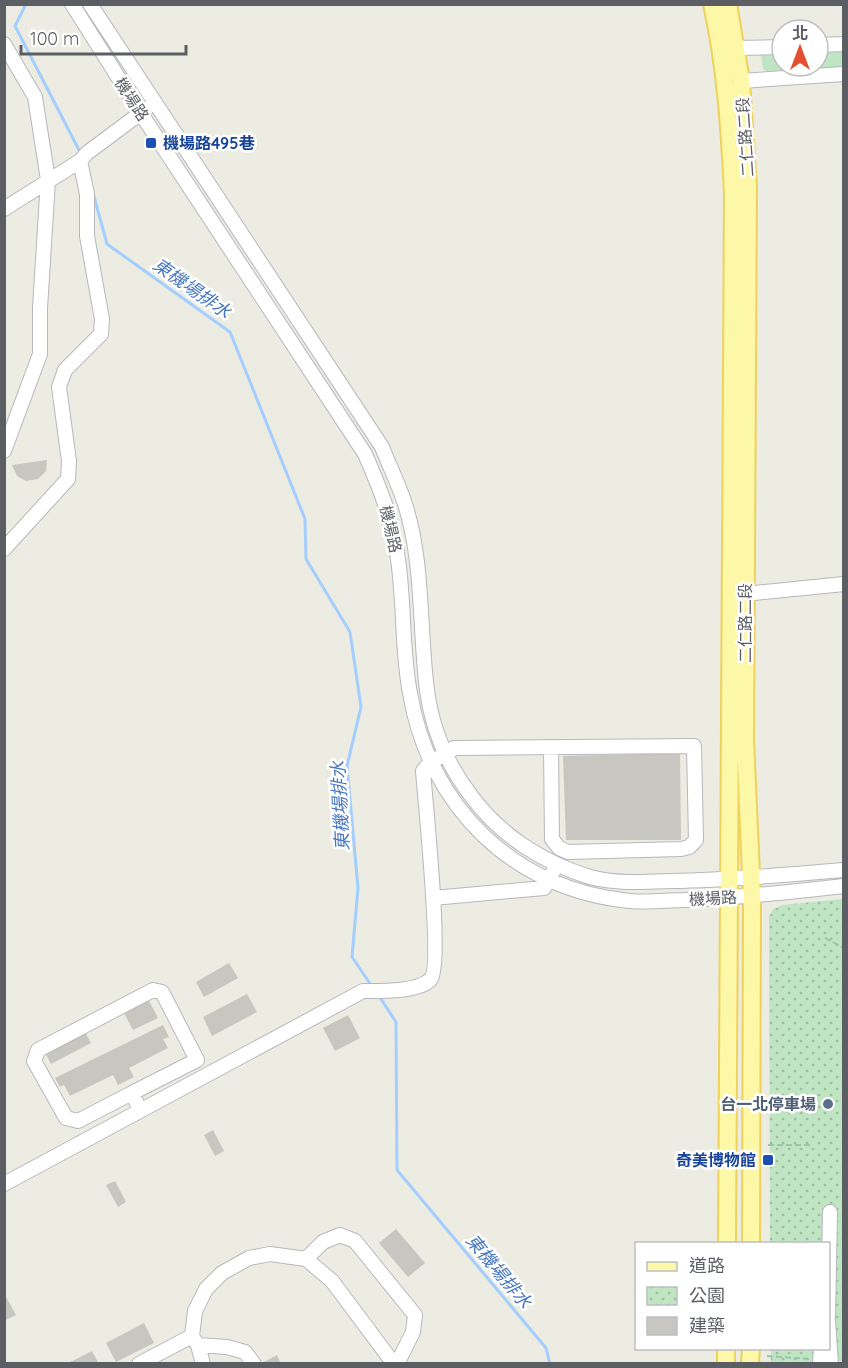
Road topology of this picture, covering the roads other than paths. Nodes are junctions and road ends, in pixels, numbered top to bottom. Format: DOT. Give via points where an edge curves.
graph roads {
  1 [pos="72,4"];
  2 [pos="90,4"];
  3 [pos="712,4"];
  4 [pos="728,4"];
  5 [pos="4,44"];
  6 [pos="770,47"];
  7 [pos="736,48"];
  8 [pos="843,74"];
  9 [pos="741,81"];
  10 [pos="155,103"];
  11 [pos="140,112"];
  12 [pos="83,157"];
  13 [pos="48,180"];
  14 [pos="4,208"];
  15 [pos="4,451"];
  16 [pos="4,549"];
  17 [pos="843,584"];
  18 [pos="745,594"];
  19 [pos="551,747"];
  20 [pos="445,755"];
  21 [pos="430,762"];
  22 [pos="557,864"];
  23 [pos="843,870"];
  24 [pos="752,879"];
  25 [pos="729,880"];
  26 [pos="549,881"];
  27 [pos="843,886"];
  28 [pos="752,896"];
  29 [pos="433,898"];
  30 [pos="728,898"];
  31 [pos="132,1093"];
  32 [pos="140,1110"];
  33 [pos="4,1184"];
  34 [pos="830,1212"];
  35 [pos="727,1242"];
  36 [pos="751,1242"];
  37 [pos="829,1242"];
  38 [pos="306,1259"];
  39 [pos="195,1340"];
  40 [pos="830,1349"];
  41 [pos="139,1364"];
  42 [pos="203,1364"];
  43 [pos="254,1364"];
  44 [pos="396,1364"];
  45 [pos="831,1364"];
  1 -- 11 [label="street, 機場路"];
  2 -- 10 [label="street, 機場路"];
  3 -- 25 [label="main road, 二仁路二段" via="730,127 733,195"];
  4 -- 7 [label="main road, 二仁路二段"];
  5 -- 13 [label="street" via="35,97"];
  6 -- 7 [label="street"];
  7 -- 9 [label="main road, 二仁路二段"];
  8 -- 9 [label="street"];
  9 -- 18 [label="main road, 二仁路二段" via="748,187"];
  10 -- 11 [label="street"];
  10 -- 20 [label="street, 機場路" via="382,447 405,502 415,553 427,691"];
  11 -- 12 [label="street"];
  11 -- 21 [label="street, 機場路" via="365,454 386,505 397,553 409,692"];
  12 -- 13 [label="street"];
  12 -- 16 [label="street" via="87,236 101,334 65,370 59,387 68,479"];
  13 -- 14 [label="street"];
  13 -- 15 [label="street" via="40,354"];
  17 -- 18 [label="street"];
  18 -- 24 [label="main road, 二仁路二段" via="745,740"];
  19 -- 19 [label="street" via="694,746 696,840 681,849 567,852 559,848 552,839"];
  19 -- 20 [label="street" via="454,748"];
  20 -- 21 [label="street"];
  20 -- 22 [label="street, 機場路" via="492,820 528,850"];
  21 -- 26 [label="street, 機場路" via="443,787 483,836 513,861"];
  21 -- 29 [label="street" via="423,771"];
  22 -- 25 [label="street, 機場路" via="592,877 629,882"];
  22 -- 26 [label="street"];
  23 -- 24 [label="street, 機場路"];
  24 -- 25 [label="street, 機場路"];
  24 -- 28 [label="main road, 二仁路二段"];
  25 -- 30 [label="main road, 二仁路二段"];
  26 -- 29 [label="street" via="544,888"];
  26 -- 30 [label="street, 機場路" via="592,896 632,901"];
  27 -- 28 [label="street, 機場路"];
  28 -- 30 [label="street, 機場路"];
  28 -- 36 [label="main road, 二仁路二段"];
  29 -- 32 [label="street" via="435,964 429,981 415,987 363,991"];
  30 -- 35 [label="main road, 二仁路二段"];
  31 -- 31 [label="street" via="197,1060 162,992 153,990 38,1050 34,1061 66,1118 78,1121"];
  31 -- 32 [label="street"];
  32 -- 33 [label="street"];
  34 -- 37 [label="street"];
  38 -- 39 [label="street" via="270,1254 249,1258 222,1273 206,1289 195,1311"];
  38 -- 44 [label="street" via="332,1281"];
  38 -- 44 [label="street" via="323,1242 340,1235 355,1241 415,1315 413,1332"];
  39 -- 41 [label="street"];
  39 -- 42 [label="street"];
  39 -- 43 [label="street" via="245,1352"];
  40 -- 45 [label="street"];
}
